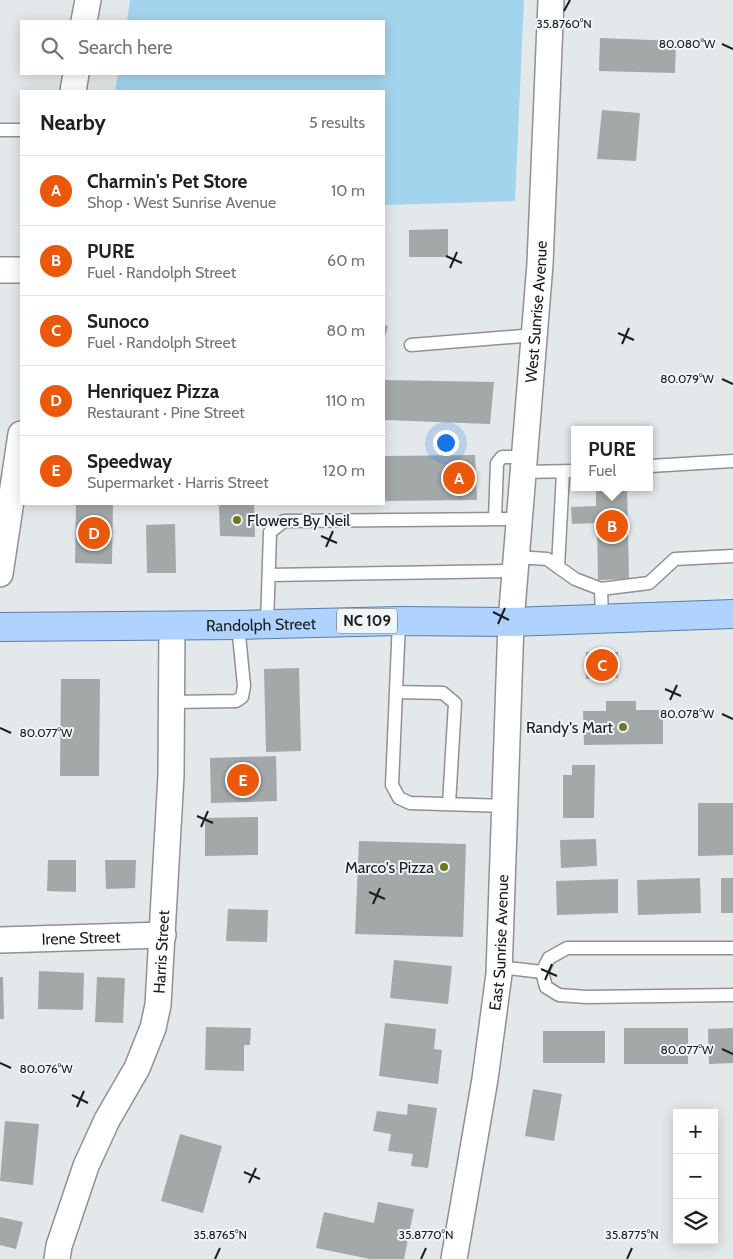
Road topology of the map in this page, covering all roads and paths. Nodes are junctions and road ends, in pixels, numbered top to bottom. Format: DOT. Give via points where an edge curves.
graph roads {
  1 [pos="88,0"];
  2 [pos="551,0"];
  3 [pos="84,20"];
  4 [pos="76,75"];
  5 [pos="73,90"];
  6 [pos="0,130"];
  7 [pos="20,130"];
  8 [pos="0,270"];
  9 [pos="20,270"];
  10 [pos="535,335"];
  11 [pos="411,345"];
  12 [pos="20,441"];
  13 [pos="733,461"];
  14 [pos="524,465"];
  15 [pos="653,466"];
  16 [pos="569,471"];
  17 [pos="495,519"];
  18 [pos="519,519"];
  19 [pos="733,556"];
  20 [pos="516,564"];
  21 [pos="558,567"];
  22 [pos="0,574"];
  23 [pos="269,575"];
  24 [pos="601,588"];
  25 [pos="733,614"];
  26 [pos="602,618"];
  27 [pos="399,621"];
  28 [pos="511,622"];
  29 [pos="267,624"];
  30 [pos="172,625"];
  31 [pos="238,626"];
  32 [pos="0,627"];
  33 [pos="396,692"];
  34 [pos="172,702"];
  35 [pos="449,804"];
  36 [pos="506,806"];
  37 [pos="163,935"];
  38 [pos="0,940"];
  39 [pos="733,948"];
  40 [pos="500,967"];
  41 [pos="542,972"];
  42 [pos="733,995"];
  43 [pos="57,1259"];
  44 [pos="454,1259"];
  1 -- 3 [label="street"];
  2 -- 10 [label="street, West Sunrise Avenue"];
  4 -- 5 [label="street"];
  6 -- 7 [label="lane"];
  8 -- 9 [label="street"];
  10 -- 11 [label="lane"];
  10 -- 14 [label="street, West Sunrise Avenue"];
  12 -- 22 [label="street"];
  13 -- 15 [label="lane"];
  14 -- 16 [label="lane"];
  14 -- 17 [label="lane" via="502,457 497,463"];
  14 -- 18 [label="street, West Sunrise Avenue"];
  16 -- 21 [label="lane"];
  17 -- 18 [label="lane"];
  17 -- 23 [label="lane" via="284,521 270,532"];
  18 -- 20 [label="street, West Sunrise Avenue"];
  19 -- 24 [label="lane" via="675,559 649,583"];
  20 -- 21 [label="lane" via="547,559"];
  20 -- 23 [label="lane"];
  20 -- 28 [label="street, West Sunrise Avenue"];
  21 -- 24 [label="lane" via="575,579"];
  23 -- 29 [label="lane"];
  24 -- 26 [label="lane"];
  25 -- 26 [label="main road, Randolph Street / NC 109"];
  26 -- 28 [label="main road, Randolph Street / NC 109"];
  27 -- 28 [label="main road, Randolph Street / NC 109"];
  27 -- 29 [label="main road, Randolph Street / NC 109"];
  27 -- 33 [label="lane"];
  28 -- 36 [label="street, East Sunrise Avenue"];
  29 -- 31 [label="main road, Randolph Street / NC 109"];
  30 -- 31 [label="main road, Randolph Street / NC 109"];
  30 -- 32 [label="main road, Randolph Street / NC 109"];
  30 -- 34 [label="street, Harris Street"];
  31 -- 34 [label="lane" via="244,686 242,696 236,701"];
  33 -- 35 [label="lane" via="392,785 399,798 410,804"];
  33 -- 35 [label="lane" via="443,693 455,703"];
  34 -- 37 [label="street, Harris Street" via="172,775"];
  35 -- 36 [label="lane"];
  36 -- 40 [label="street, East Sunrise Avenue"];
  37 -- 38 [label="street, Irene Street"];
  37 -- 43 [label="street, Harris Street" via="158,1005 153,1028 137,1068 107,1120 86,1166"];
  39 -- 41 [label="lane" via="567,948 549,958"];
  40 -- 41 [label="lane"];
  40 -- 44 [label="street, East Sunrise Avenue" via="485,1079"];
  41 -- 42 [label="lane" via="546,987 559,995"];
}
